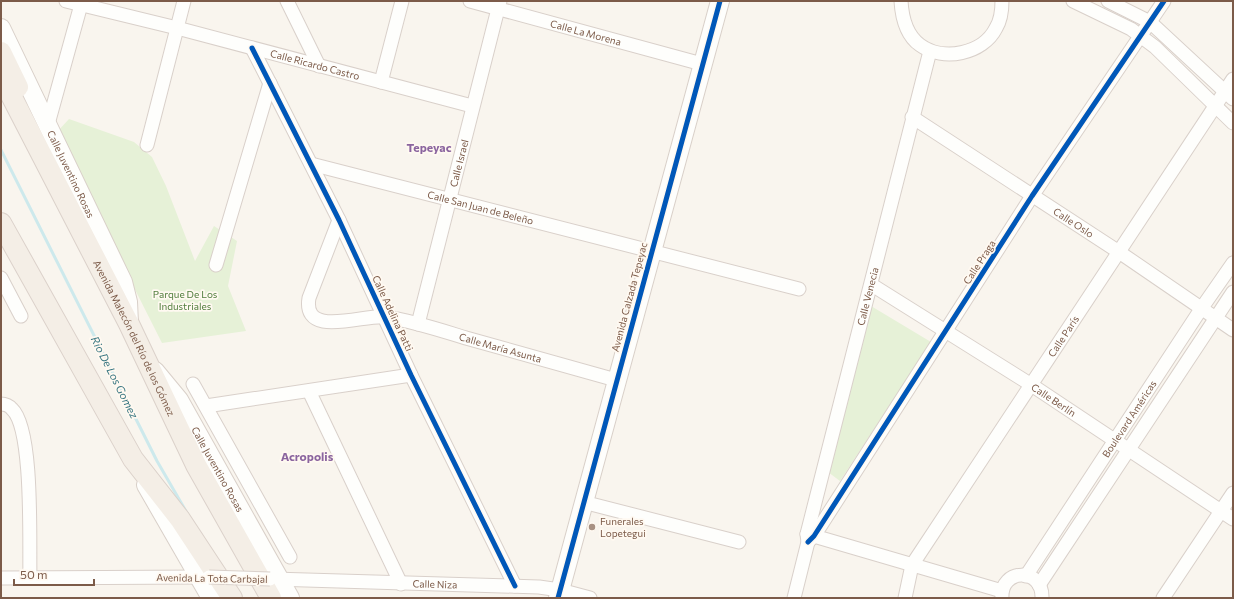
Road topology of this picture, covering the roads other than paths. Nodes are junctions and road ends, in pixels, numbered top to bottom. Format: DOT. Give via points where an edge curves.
graph roads {
  1 [pos="66,1"];
  2 [pos="184,1"];
  3 [pos="287,1"];
  4 [pos="402,1"];
  5 [pos="470,1"];
  6 [pos="720,1"];
  7 [pos="901,1"];
  8 [pos="1002,1"];
  9 [pos="1072,1"];
  10 [pos="1108,1"];
  11 [pos="1164,1"];
  12 [pos="81,3"];
  13 [pos="498,5"];
  14 [pos="1150,22"];
  15 [pos="1,28"];
  16 [pos="177,28"];
  17 [pos="1141,36"];
  18 [pos="252,48"];
  19 [pos="930,51"];
  20 [pos="1,52"];
  21 [pos="702,64"];
  22 [pos="319,66"];
  23 [pos="1,76"];
  24 [pos="1233,79"];
  25 [pos="381,82"];
  26 [pos="270,83"];
  27 [pos="1229,95"];
  28 [pos="1215,105"];
  29 [pos="472,106"];
  30 [pos="912,117"];
  31 [pos="1233,123"];
  32 [pos="48,124"];
  33 [pos="147,144"];
  34 [pos="40,152"];
  35 [pos="311,164"];
  36 [pos="1032,196"];
  37 [pos="449,200"];
  38 [pos="338,220"];
  39 [pos="1,223"];
  40 [pos="651,252"];
  41 [pos="1120,252"];
  42 [pos="1233,263"];
  43 [pos="216,265"];
  44 [pos="1,278"];
  45 [pos="872,285"];
  46 [pos="799,289"];
  47 [pos="1233,292"];
  48 [pos="1201,309"];
  49 [pos="21,316"];
  50 [pos="385,316"];
  51 [pos="1216,319"];
  52 [pos="129,324"];
  53 [pos="418,324"];
  54 [pos="1233,330"];
  55 [pos="945,331"];
  56 [pos="411,375"];
  57 [pos="616,380"];
  58 [pos="193,384"];
  59 [pos="1030,384"];
  60 [pos="309,391"];
  61 [pos="1,404"];
  62 [pos="206,406"];
  63 [pos="1115,441"];
  64 [pos="1130,450"];
  65 [pos="133,459"];
  66 [pos="1233,493"];
  67 [pos="583,502"];
  68 [pos="1221,511"];
  69 [pos="1233,519"];
  70 [pos="810,537"];
  71 [pos="739,542"];
  72 [pos="290,557"];
  73 [pos="912,566"];
  74 [pos="1026,576"];
  75 [pos="204,577"];
  76 [pos="1,578"];
  77 [pos="30,578"];
  78 [pos="799,579"];
  79 [pos="401,584"];
  80 [pos="273,586"];
  81 [pos="515,586"];
  82 [pos="1040,592"];
  83 [pos="559,594"];
  84 [pos="1002,594"];
  85 [pos="211,598"];
  86 [pos="232,598"];
  87 [pos="290,598"];
  88 [pos="590,598"];
  89 [pos="794,598"];
  90 [pos="803,598"];
  91 [pos="905,598"];
  92 [pos="1163,598"];
  1 -- 12 [label="street, Calle Ricardo Castro"];
  2 -- 16 [label="street"];
  3 -- 22 [label="street"];
  4 -- 25 [label="street"];
  5 -- 13 [label="street, Calle La Morena"];
  6 -- 21 [label="street, Avenida Calzada Tepeyac"];
  7 -- 19 [label="street" via="903,17 911,35"];
  8 -- 19 [label="street" via="1000,20 996,29 977,48 958,53"];
  9 -- 17 [label="street"];
  10 -- 14 [label="street"];
  11 -- 14 [label="street, Calle Praga"];
  12 -- 16 [label="street, Calle Ricardo Castro"];
  12 -- 32 [label="street"];
  13 -- 21 [label="street, Calle La Morena"];
  13 -- 29 [label="street, Calle Israel"];
  14 -- 17 [label="street, Calle Praga"];
  14 -- 27 [label="street"];
  15 -- 32 [label="street, Calle Juventino Rosas"];
  16 -- 18 [label="street, Calle Ricardo Castro"];
  16 -- 33 [label="street"];
  17 -- 28 [label="street"];
  17 -- 36 [label="street, Calle Praga"];
  18 -- 22 [label="street, Calle Ricardo Castro"];
  18 -- 26 [label="street, Calle Adelina Patti"];
  19 -- 30 [label="street, Calle Venecia"];
  20 -- 34 [label="main road" via="35,122 40,138"];
  21 -- 40 [label="street, Avenida Calzada Tepeyac"];
  22 -- 25 [label="street, Calle Ricardo Castro"];
  23 -- 34 [label="main road, Avenida Malecón del Río de los Gómez"];
  24 -- 27 [label="street, Calle París"];
  25 -- 29 [label="street, Calle Ricardo Castro"];
  26 -- 35 [label="street, Calle Adelina Patti"];
  26 -- 43 [label="street"];
  27 -- 28 [label="street, Calle París"];
  28 -- 31 [label="street"];
  28 -- 41 [label="street, Calle París"];
  29 -- 37 [label="street, Calle Israel"];
  30 -- 36 [label="street, Calle Oslo"];
  30 -- 45 [label="street, Calle Venecia"];
  32 -- 52 [label="street, Calle Juventino Rosas" via="123,282 128,302"];
  34 -- 52 [label="main road, Avenida Malecón del Río de los Gómez"];
  35 -- 37 [label="street, Calle San Juan de Beleño"];
  35 -- 38 [label="street, Calle Adelina Patti"];
  36 -- 41 [label="street, Calle Oslo"];
  36 -- 55 [label="street, Calle Praga"];
  37 -- 40 [label="street, Calle San Juan de Beleño"];
  37 -- 53 [label="street, Calle Israel"];
  38 -- 50 [label="street, Calle Adelina Patti"];
  38 -- 50 [label="street" via="309,298 311,314 316,319 338,322"];
  39 -- 65 [label="main road"];
  40 -- 46 [label="street, Calle San Juan de Beleño"];
  40 -- 57 [label="street, Avenida Calzada Tepeyac"];
  41 -- 48 [label="street, Calle Oslo"];
  41 -- 59 [label="street, Calle París"];
  42 -- 48 [label="street, Boulevard Américas"];
  44 -- 49 [label="street"];
  45 -- 55 [label="street, Calle Berlín"];
  45 -- 70 [label="street, Calle Venecia"];
  47 -- 51 [label="street, Boulevard Américas"];
  48 -- 51 [label="street, Calle Oslo"];
  48 -- 63 [label="street, Boulevard Américas"];
  50 -- 53 [label="street, Calle María Asunta"];
  50 -- 56 [label="street, Calle Adelina Patti"];
  51 -- 54 [label="street, Calle Oslo"];
  51 -- 64 [label="street, Boulevard Américas"];
  52 -- 80 [label="main road, Avenida Malecón del Río de los Gómez" via="196,465"];
  53 -- 57 [label="street, Calle María Asunta"];
  55 -- 59 [label="street, Calle Berlín"];
  55 -- 70 [label="street, Calle Praga"];
  56 -- 60 [label="street"];
  56 -- 81 [label="street, Calle Adelina Patti"];
  57 -- 67 [label="street, Avenida Calzada Tepeyac"];
  58 -- 62 [label="street, Calle Juventino Rosas"];
  59 -- 63 [label="street, Calle Berlín"];
  59 -- 73 [label="street, Calle París"];
  60 -- 62 [label="street"];
  60 -- 79 [label="street"];
  61 -- 77 [label="street" via="12,409 20,421 29,468"];
  62 -- 72 [label="street, Calle Juventino Rosas"];
  63 -- 64 [label="street, Calle Berlín"];
  63 -- 74 [label="street, Boulevard Américas"];
  64 -- 68 [label="street, Calle Berlín"];
  64 -- 82 [label="street, Boulevard Américas"];
  65 -- 75 [label="street" via="159,509"];
  65 -- 86 [label="main road" via="180,519"];
  66 -- 68 [label="street"];
  67 -- 71 [label="street"];
  67 -- 83 [label="street, Avenida Calzada Tepeyac"];
  68 -- 69 [label="street, Calle Berlín"];
  68 -- 92 [label="street"];
  70 -- 73 [label="street"];
  70 -- 78 [label="street, Calle Venecia"];
  73 -- 84 [label="street"];
  73 -- 91 [label="street, Calle París"];
  74 -- 82 [label="street" via="1034,579"];
  74 -- 84 [label="street" via="1014,577 1004,585"];
  75 -- 77 [label="street, Avenida La Tota Carbajal"];
  75 -- 80 [label="street, Avenida La Tota Carbajal, bridge"];
  75 -- 85 [label="street"];
  76 -- 77 [label="street, Avenida La Tota Carbajal"];
  78 -- 89 [label="street, Calle Venecia"];
  78 -- 90 [label="street"];
  79 -- 80 [label="street, Calle Niza"];
  79 -- 81 [label="street, Calle Niza"];
  80 -- 87 [label="street, Avenida Malecón del Río de los Gómez"];
  81 -- 83 [label="street, Calle Niza"];
  83 -- 88 [label="street, Calle Niza"];
}
